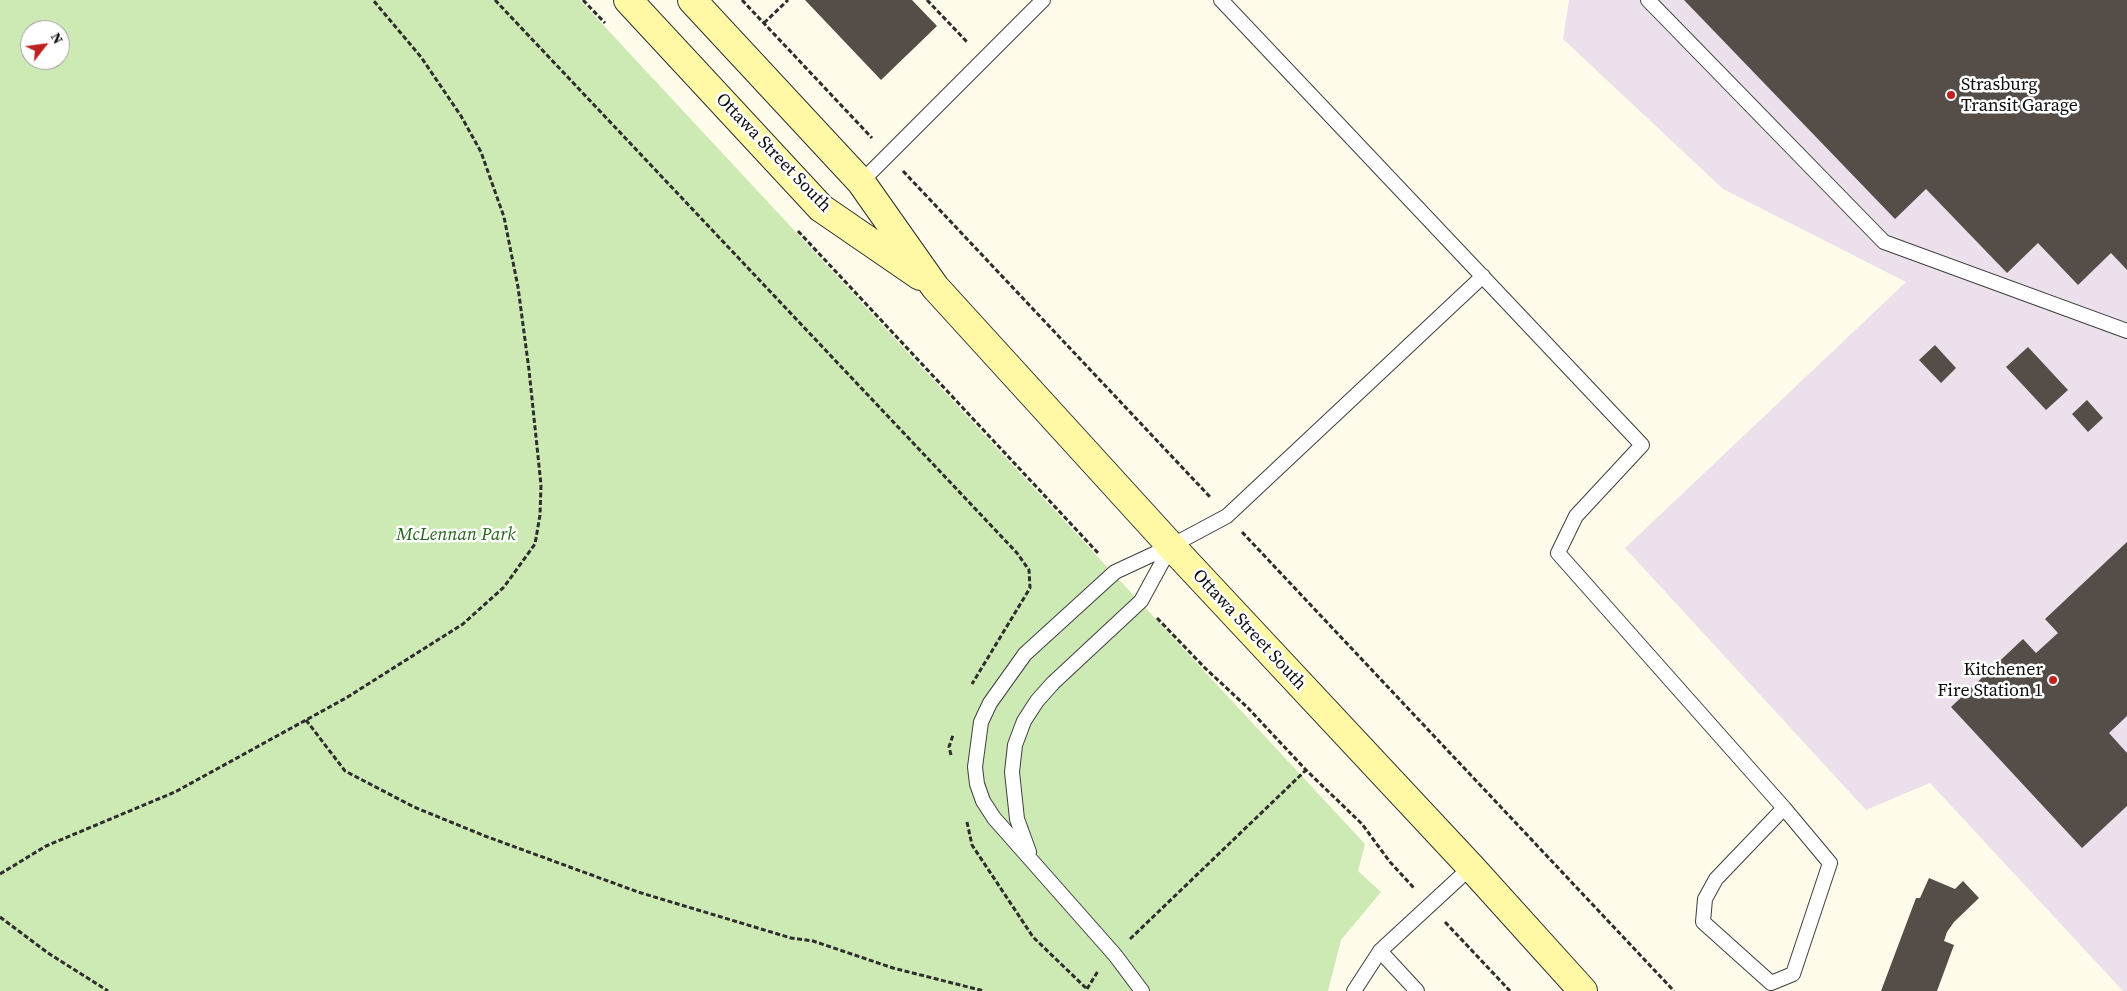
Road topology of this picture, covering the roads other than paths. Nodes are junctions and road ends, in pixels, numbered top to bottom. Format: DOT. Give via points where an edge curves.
graph roads {
  1 [pos="628,0"];
  2 [pos="692,0"];
  3 [pos="1043,0"];
  4 [pos="1221,0"];
  5 [pos="1648,0"];
  6 [pos="861,182"];
  7 [pos="1483,276"];
  8 [pos="935,287"];
  9 [pos="2127,331"];
  10 [pos="1171,546"];
  11 [pos="1784,808"];
  12 [pos="1035,864"];
  13 [pos="1471,867"];
  14 [pos="1380,951"];
  15 [pos="1574,981"];
  16 [pos="1142,991"];
  17 [pos="1354,991"];
  18 [pos="1417,991"];
  19 [pos="1589,991"];
  1 -- 8 [label="main road, Ottawa Street South" via="822,208"];
  2 -- 6 [label="main road, Ottawa Street South"];
  3 -- 6 [label="lane"];
  4 -- 7 [label="lane"];
  5 -- 9 [label="lane" via="1884,242"];
  6 -- 8 [label="main road, Ottawa Street South"];
  7 -- 10 [label="lane" via="1227,516"];
  7 -- 11 [label="lane" via="1642,444 1576,516 1558,554"];
  8 -- 10 [label="main road, Ottawa Street South"];
  10 -- 12 [label="lane" via="1141,601 1053,683 1024,721 1015,745 1013,792 1017,819"];
  10 -- 12 [label="lane" via="1115,572 1040,639 1000,686 981,722 975,767 977,784 994,818"];
  10 -- 13 [label="main road, Ottawa Street South"];
  11 -- 11 [label="lane" via="1830,863 1793,974 1771,983 1704,922 1706,899 1716,880"];
  12 -- 16 [label="lane"];
  13 -- 14 [label="lane"];
  13 -- 15 [label="main road, Ottawa Street South"];
  14 -- 17 [label="lane"];
  14 -- 18 [label="lane"];
  15 -- 19 [label="main road, Ottawa Street South"];
}
